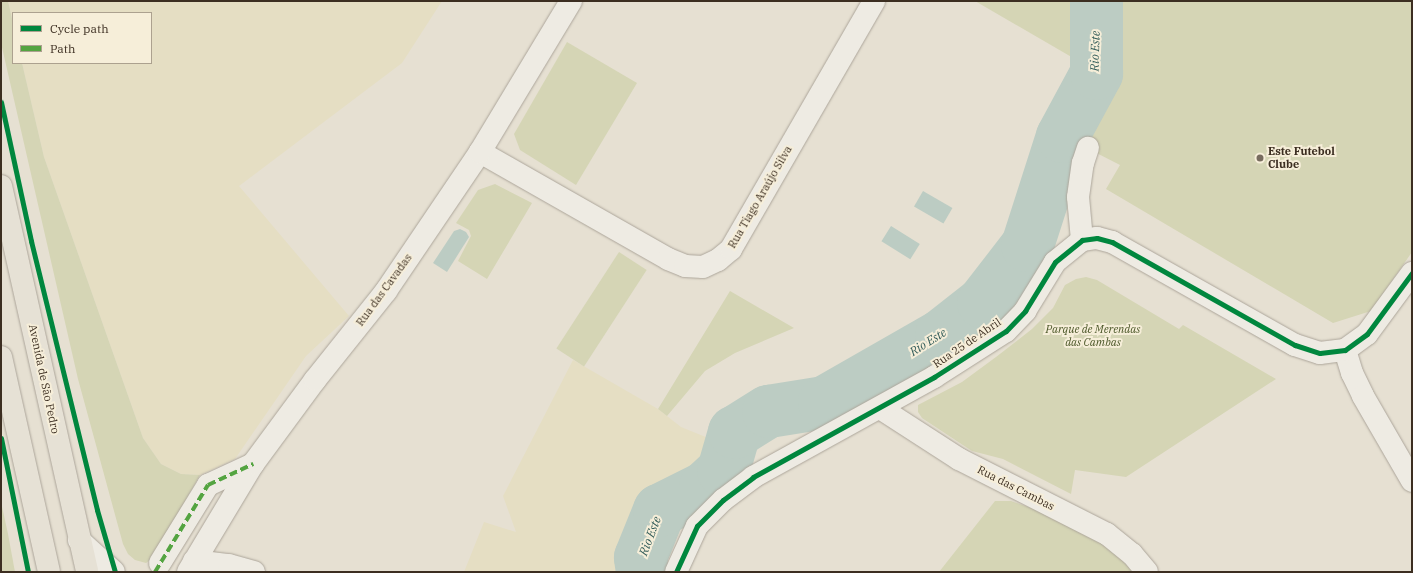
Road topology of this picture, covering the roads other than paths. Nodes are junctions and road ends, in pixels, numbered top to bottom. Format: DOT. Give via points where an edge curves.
graph roads {
  1 [pos="571,1"];
  2 [pos="874,1"];
  3 [pos="1088,148"];
  4 [pos="480,152"];
  5 [pos="1,186"];
  6 [pos="1082,240"];
  7 [pos="1412,273"];
  8 [pos="1345,350"];
  9 [pos="1,357"];
  10 [pos="880,408"];
  11 [pos="253,464"];
  12 [pos="1412,481"];
  13 [pos="80,540"];
  14 [pos="160,563"];
  15 [pos="191,567"];
  16 [pos="49,572"];
  17 [pos="87,572"];
  18 [pos="114,572"];
  19 [pos="254,572"];
  20 [pos="676,572"];
  21 [pos="1147,572"];
  1 -- 4 [label="street, Rua das Cavadas"];
  2 -- 4 [label="street, Rua Tiago Araújo Silva" via="731,249 718,260 703,267 685,266 668,259"];
  3 -- 6 [label="street" via="1078,197"];
  4 -- 11 [label="street, Rua das Cavadas" via="386,291 315,380"];
  5 -- 13 [label="main road, Avenida de São Pedro"];
  6 -- 8 [label="street" via="1097,238 1112,242 1295,346 1320,353"];
  6 -- 10 [label="street, Rua 25 de Abril" via="1055,262 1025,311 1006,331"];
  7 -- 8 [label="street" via="1367,334"];
  8 -- 12 [label="street" via="1360,390"];
  9 -- 16 [label="main road"];
  10 -- 20 [label="street, Rua 25 de Abril" via="753,477 723,500 697,526"];
  10 -- 21 [label="street, Rua das Cambas" via="959,459 1107,534 1132,554"];
  11 -- 14 [label="street" via="208,485"];
  11 -- 15 [label="street, Rua das Cavadas"];
  13 -- 17 [label="main road, Avenida de São Pedro"];
  13 -- 18 [label="street"];
  15 -- 19 [label="street" via="229,565"];
}
